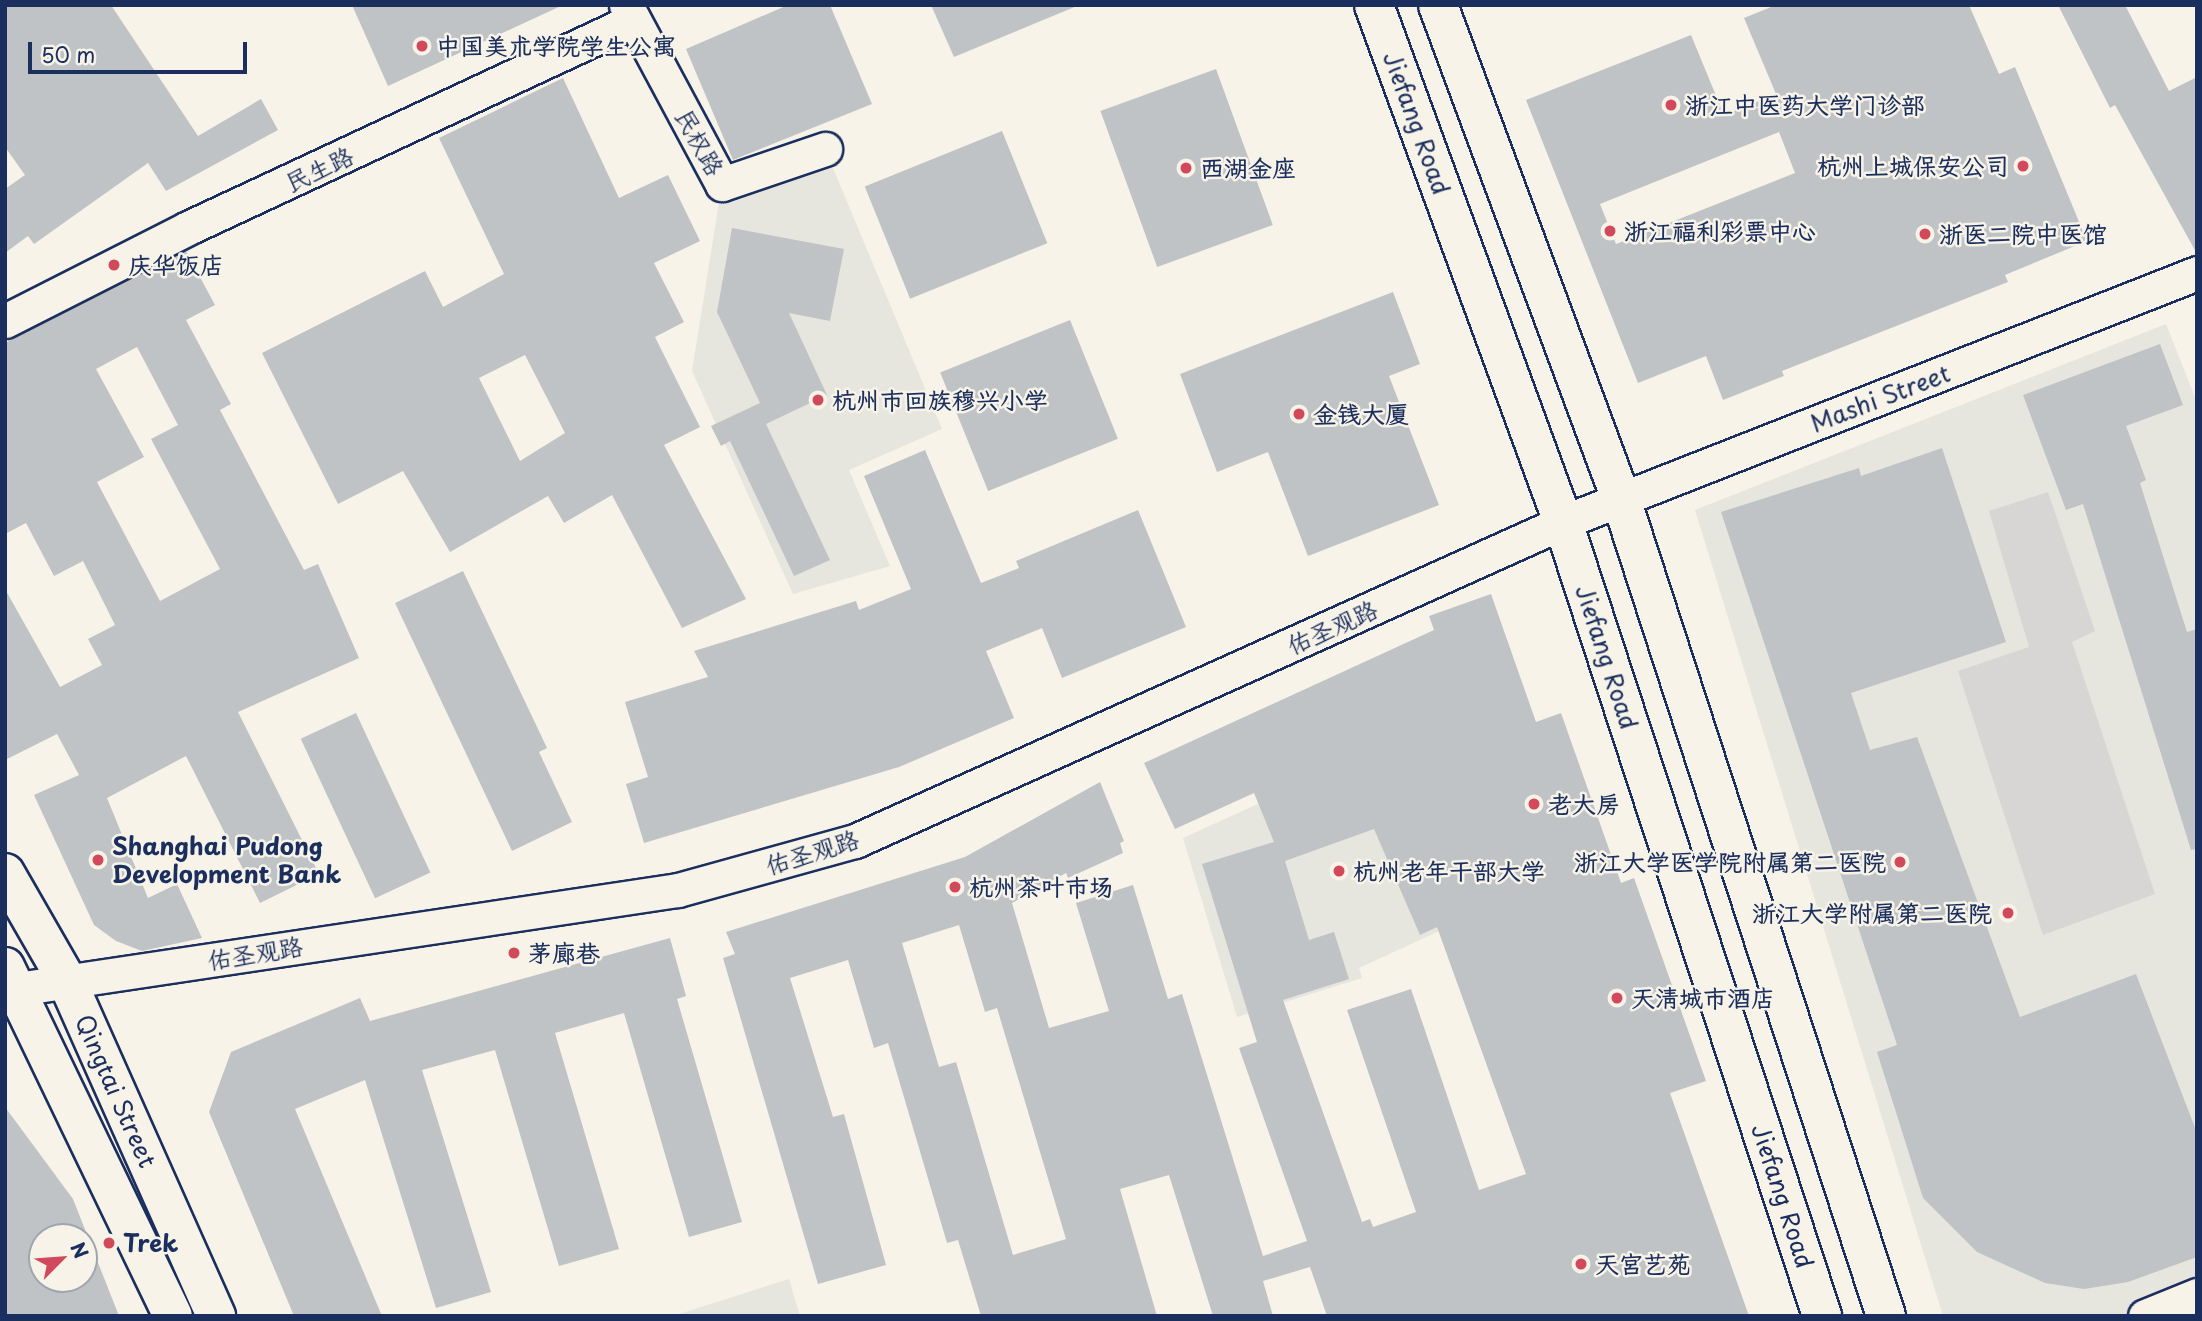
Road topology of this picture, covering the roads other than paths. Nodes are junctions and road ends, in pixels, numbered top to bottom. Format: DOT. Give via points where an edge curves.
graph roads {
  1 [pos="1374,5"];
  2 [pos="1438,5"];
  3 [pos="630,13"];
  4 [pos="825,149"];
  5 [pos="2197,273"];
  6 [pos="5,321"];
  7 [pos="1620,499"];
  8 [pos="1563,522"];
  9 [pos="5,873"];
  10 [pos="67,981"];
  11 [pos="9,983"];
  12 [pos="2197,1295"];
  13 [pos="173,1316"];
  14 [pos="216,1316"];
  15 [pos="1822,1316"];
  16 [pos="1886,1316"];
  17 [pos="2145,1316"];
  1 -- 8 [label="main road, Jiefang Road"];
  2 -- 7 [label="main road"];
  3 -- 4 [label="street, 民权路" via="722,184"];
  3 -- 6 [label="street, 民生路"];
  5 -- 7 [label="street, Mashi Street"];
  7 -- 8 [label="street, Mashi Street"];
  7 -- 16 [label="main road"];
  8 -- 10 [label="street, 佑圣观路" via="855,841 678,890"];
  8 -- 15 [label="main road, Jiefang Road"];
  9 -- 10 [label="main road, Qingtai Street"];
  10 -- 11 [label="street, 佑圣观路"];
  10 -- 14 [label="main road, Qingtai Street"];
  11 -- 13 [label="main road, Qingtai Street"];
  12 -- 17 [label="street"];
}
